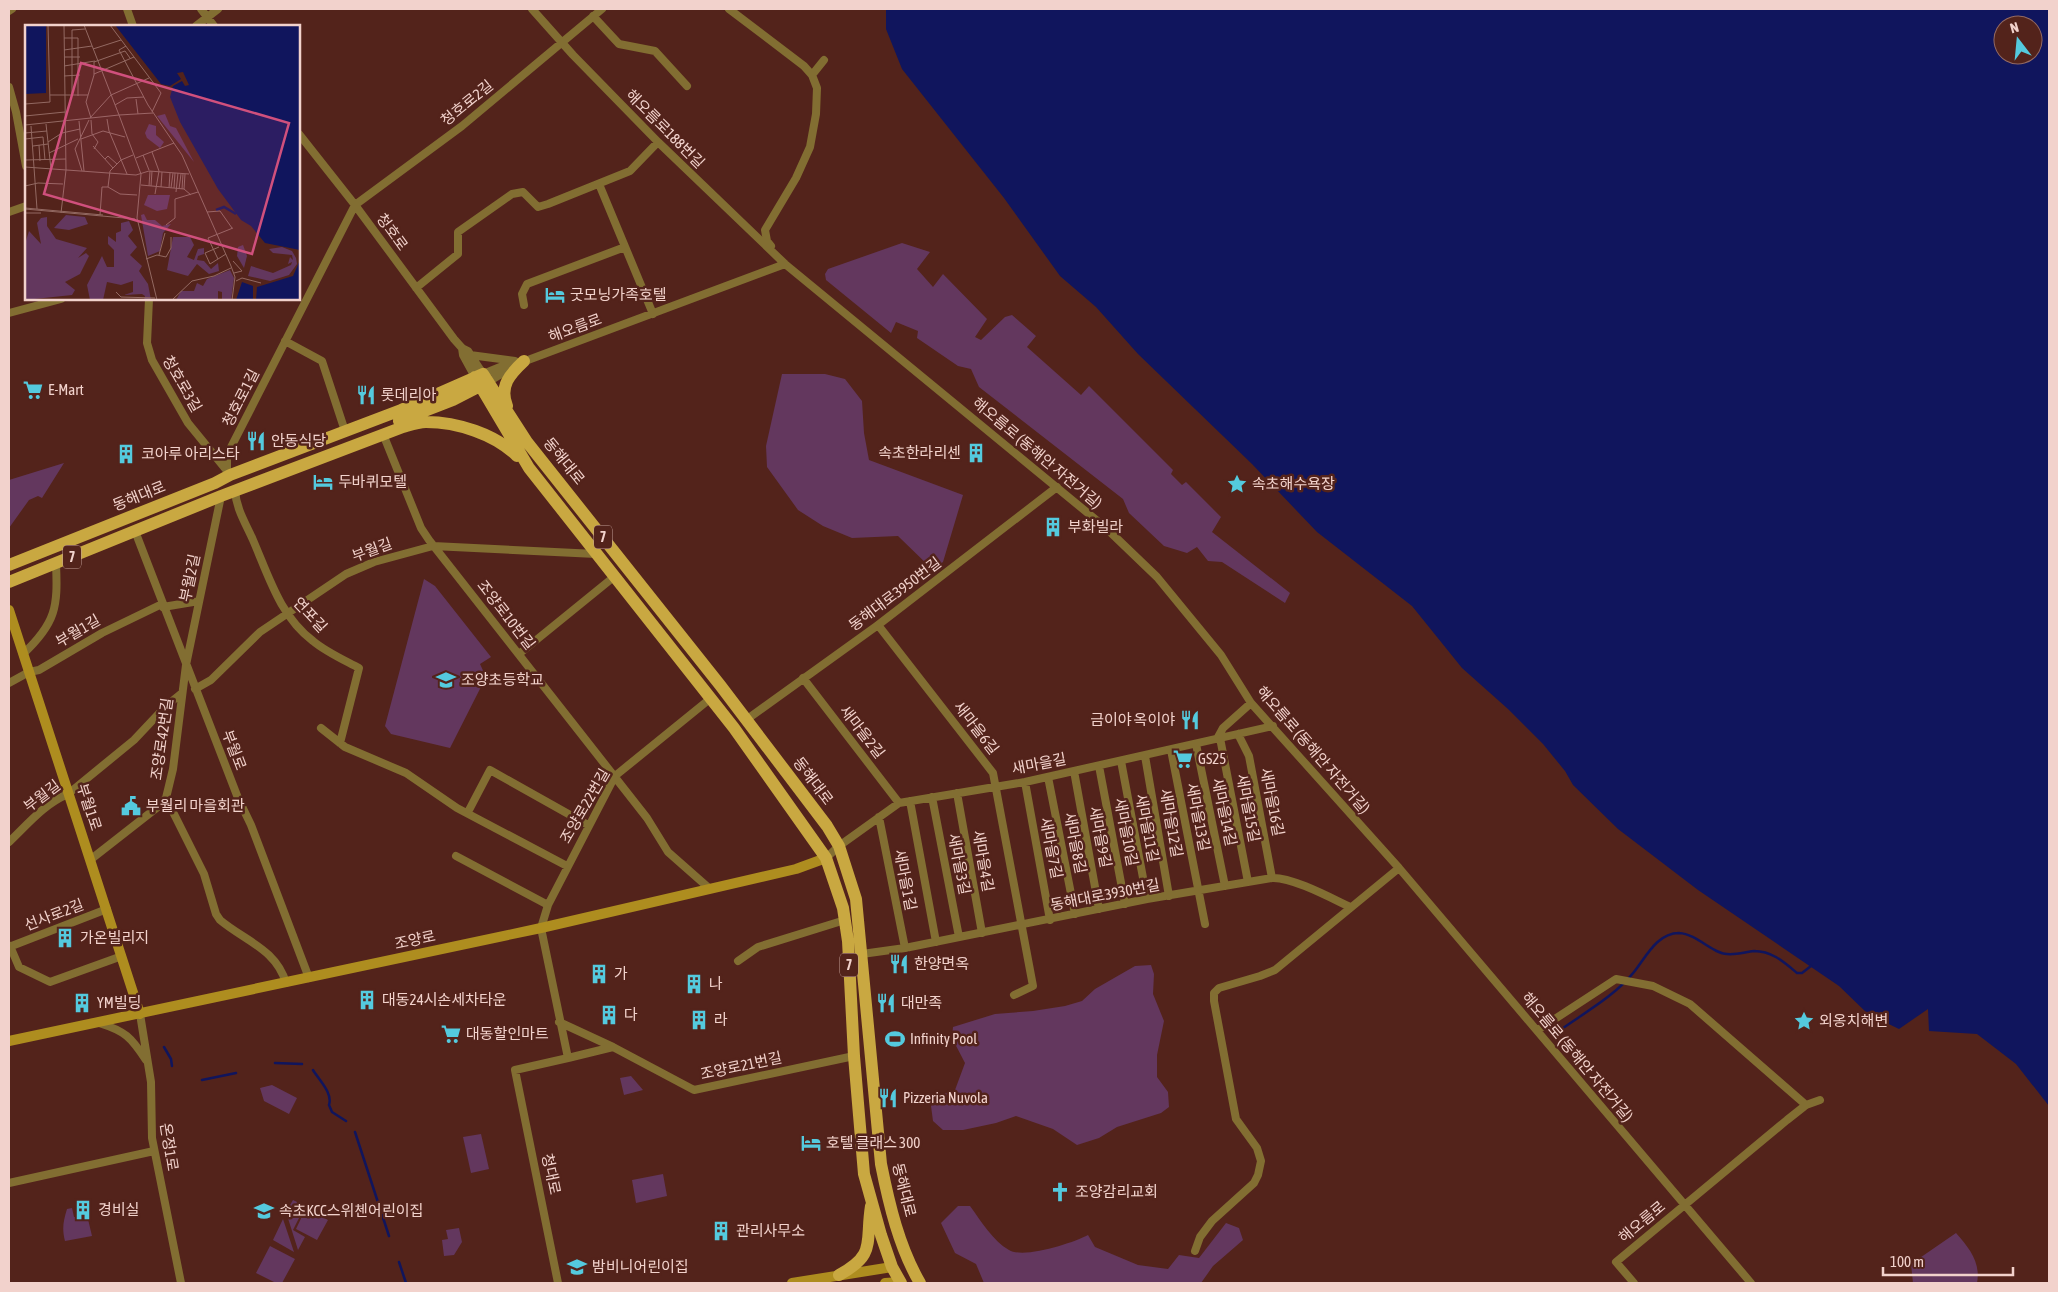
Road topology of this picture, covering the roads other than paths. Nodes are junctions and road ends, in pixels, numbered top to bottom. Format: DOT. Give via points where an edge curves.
graph roads {
  1 [pos="127,9"];
  2 [pos="200,9"];
  3 [pos="218,9"];
  4 [pos="532,9"];
  5 [pos="602,9"];
  6 [pos="729,9"];
  7 [pos="593,16"];
  8 [pos="207,17"];
  9 [pos="133,25"];
  10 [pos="197,25"];
  11 [pos="213,25"];
  12 [pos="563,42"];
  13 [pos="824,60"];
  14 [pos="812,75"];
  15 [pos="688,86"];
  16 [pos="9,87"];
  17 [pos="12,113"];
  18 [pos="300,135"];
  19 [pos="658,142"];
  20 [pos="25,162"];
  21 [pos="599,184"];
  22 [pos="355,205"];
  23 [pos="25,206"];
  24 [pos="9,212"];
  25 [pos="626,247"];
  26 [pos="785,264"];
  27 [pos="416,288"];
  28 [pos="56,300"];
  29 [pos="149,300"];
  30 [pos="524,305"];
  31 [pos="9,313"];
  32 [pos="653,314"];
  33 [pos="285,341"];
  34 [pos="462,348"];
  35 [pos="470,355"];
  36 [pos="519,363"];
  37 [pos="481,380"];
  38 [pos="511,418"];
  39 [pos="345,431"];
  40 [pos="383,434"];
  41 [pos="339,451"];
  42 [pos="529,468"];
  43 [pos="228,472"];
  44 [pos="1057,487"];
  45 [pos="236,490"];
  46 [pos="221,496"];
  47 [pos="135,531"];
  48 [pos="433,546"];
  49 [pos="596,554"];
  50 [pos="9,564"];
  51 [pos="56,564"];
  52 [pos="615,576"];
  53 [pos="9,582"];
  54 [pos="199,601"];
  55 [pos="163,606"];
  56 [pos="9,610"];
  57 [pos="287,614"];
  58 [pos="878,625"];
  59 [pos="23,654"];
  60 [pos="519,654"];
  61 [pos="186,665"];
  62 [pos="29,672"];
  63 [pos="803,678"];
  64 [pos="9,683"];
  65 [pos="195,689"];
  66 [pos="722,689"];
  67 [pos="182,693"];
  68 [pos="711,698"];
  69 [pos="1251,703"];
  70 [pos="746,720"];
  71 [pos="1272,726"];
  72 [pos="321,728"];
  73 [pos="1238,734"];
  74 [pos="1219,739"];
  75 [pos="340,743"];
  76 [pos="1196,744"];
  77 [pos="1171,750"];
  78 [pos="1145,756"];
  79 [pos="1121,761"];
  80 [pos="1099,766"];
  81 [pos="1074,771"];
  82 [pos="615,776"];
  83 [pos="1048,777"];
  84 [pos="1025,782"];
  85 [pos="996,786"];
  86 [pos="956,793"];
  87 [pos="68,794"];
  88 [pos="932,797"];
  89 [pos="166,798"];
  90 [pos="910,801"];
  91 [pos="899,803"];
  92 [pos="468,812"];
  93 [pos="879,817"];
  94 [pos="588,825"];
  95 [pos="9,842"];
  96 [pos="839,846"];
  97 [pos="456,856"];
  98 [pos="826,858"];
  99 [pos="90,860"];
  100 [pos="567,866"];
  101 [pos="1399,868"];
  102 [pos="1272,878"];
  103 [pos="1248,882"];
  104 [pos="1225,886"];
  105 [pos="710,889"];
  106 [pos="1199,890"];
  107 [pos="1170,896"];
  108 [pos="1147,900"];
  109 [pos="1125,904"];
  110 [pos="548,905"];
  111 [pos="1350,907"];
  112 [pos="107,909"];
  113 [pos="1100,909"];
  114 [pos="1075,914"];
  115 [pos="845,920"];
  116 [pos="1050,920"];
  117 [pos="1205,924"];
  118 [pos="1022,926"];
  119 [pos="541,928"];
  120 [pos="982,933"];
  121 [pos="959,937"];
  122 [pos="936,942"];
  123 [pos="10,946"];
  124 [pos="905,948"];
  125 [pos="862,954"];
  126 [pos="122,956"];
  127 [pos="738,961"];
  128 [pos="309,978"];
  129 [pos="286,983"];
  130 [pos="1014,996"];
  131 [pos="140,1014"];
  132 [pos="560,1022"];
  133 [pos="98,1023"];
  134 [pos="1538,1030"];
  135 [pos="9,1041"];
  136 [pos="613,1047"];
  137 [pos="854,1056"];
  138 [pos="568,1058"];
  139 [pos="149,1064"];
  140 [pos="1820,1100"];
  141 [pos="1806,1105"];
  142 [pos="154,1151"];
  143 [pos="9,1183"];
  144 [pos="871,1203"];
  145 [pos="1684,1205"];
  146 [pos="1195,1251"];
  147 [pos="911,1264"];
  148 [pos="892,1267"];
  149 [pos="839,1275"];
  150 [pos="918,1281"];
  151 [pos="900,1282"];
  152 [pos="181,1283"];
  153 [pos="558,1283"];
  154 [pos="792,1283"];
  155 [pos="885,1283"];
  156 [pos="1634,1283"];
  157 [pos="1751,1283"];
  1 -- 9 [label="street"];
  2 -- 8 [label="street"];
  3 -- 8 [label="street"];
  4 -- 12 [label="street, 해오름로188번길"];
  5 -- 7 [label="street, 청호로2길"];
  6 -- 14 [label="street"];
  7 -- 12 [label="street, 청호로2길"];
  7 -- 15 [label="street" via="619,44 655,51"];
  8 -- 10 [label="street"];
  8 -- 11 [label="street"];
  12 -- 19 [label="street, 해오름로188번길"];
  12 -- 22 [label="street, 청호로2길" via="462,126"];
  13 -- 14 [label="street"];
  14 -- 26 [label="street" via="817,88 810,146 800,170 765,230 767,241"];
  16 -- 17 [label="street"];
  17 -- 20 [label="street"];
  18 -- 22 [label="street, 청호로"];
  19 -- 21 [label="street" via="630,171"];
  19 -- 26 [label="street, 해오름로188번길"];
  21 -- 25 [label="street"];
  21 -- 27 [label="street" via="538,207 523,192 512,194 458,232 458,254"];
  22 -- 27 [label="street, 청호로"];
  22 -- 33 [label="street, 청호로1길"];
  23 -- 24 [label="street"];
  25 -- 30 [label="street" via="527,284 522,294"];
  25 -- 32 [label="street"];
  26 -- 32 [label="street, 해오름로"];
  26 -- 44 [label="street, 해오름로 (동해안 자전거길)"];
  27 -- 34 [label="street, 청호로"];
  28 -- 31 [label="street"];
  29 -- 43 [label="street, 청호로3길" via="147,343 152,360 188,423"];
  32 -- 36 [label="street, 해오름로"];
  33 -- 39 [label="street" via="322,362"];
  33 -- 43 [label="street, 청호로1길" via="227,455"];
  34 -- 35 [label="street, 청호로"];
  34 -- 37 [label="street, 청호로" via="463,355"];
  35 -- 36 [label="street"];
  35 -- 37 [label="street, 청호로"];
  36 -- 37 [label="street, 해오름로" via="508,371"];
  36 -- 38 [label="main road" via="511,372 504,391"];
  37 -- 38 [label="main road, 동해대로 / 7"];
  37 -- 39 [label="main road, 동해대로 / 7"];
  37 -- 41 [label="main road, 동해대로 / 7" via="453,400 370,432"];
  37 -- 42 [label="main road, 동해대로 / 7"];
  38 -- 66 [label="main road, 동해대로 / 7"];
  39 -- 43 [label="main road, 동해대로 / 7"];
  40 -- 41 [label="main road, 동해대로 / 7"];
  40 -- 42 [label="main road, 동해대로 / 7" via="424,422 444,423 507,445"];
  40 -- 48 [label="street, 조양로10번길" via="422,528"];
  41 -- 45 [label="main road, 동해대로 / 7"];
  42 -- 49 [label="main road, 동해대로 / 7"];
  43 -- 45 [label="main road"];
  43 -- 50 [label="main road, 동해대로 / 7" via="215,483"];
  44 -- 58 [label="street, 동해대로3950번길"];
  44 -- 69 [label="street, 해오름로 (동해안 자전거길)" via="1157,577 1221,655"];
  45 -- 46 [label="main road, 동해대로 / 7"];
  45 -- 57 [label="street, 연포길" via="236,503 270,584"];
  46 -- 47 [label="main road, 동해대로 / 7"];
  46 -- 54 [label="street, 부월2길"];
  47 -- 51 [label="main road, 동해대로 / 7"];
  47 -- 55 [label="street, 부월로"];
  48 -- 49 [label="street, 부월길"];
  48 -- 57 [label="street, 부월길" via="374,562 346,574"];
  48 -- 60 [label="street, 조양로10번길"];
  49 -- 52 [label="main road, 동해대로 / 7"];
  51 -- 53 [label="main road, 동해대로 / 7"];
  51 -- 59 [label="street, 부월1길" via="54,612 41,634"];
  52 -- 60 [label="street"];
  52 -- 68 [label="main road, 동해대로 / 7"];
  54 -- 55 [label="street, 부월1길"];
  54 -- 61 [label="street, 부월2길"];
  55 -- 61 [label="street, 부월로"];
  55 -- 62 [label="street, 부월1길" via="102,633 39,670"];
  56 -- 59 [label="street, 부월1로"];
  57 -- 65 [label="street, 부월길" via="260,632 211,680"];
  57 -- 75 [label="street, 연포길" via="313,641 359,668"];
  58 -- 63 [label="street, 동해대로3950번길"];
  58 -- 85 [label="street, 새마을6길" via="993,773"];
  59 -- 62 [label="street, 부월1로"];
  60 -- 82 [label="street, 조양로10번길"];
  61 -- 65 [label="street, 부월로"];
  61 -- 67 [label="street, 조양로42번길"];
  62 -- 64 [label="street, 부월1길"];
  62 -- 87 [label="street, 부월1로"];
  63 -- 70 [label="street, 동해대로3950번길"];
  63 -- 91 [label="street, 새마을2길"];
  65 -- 128 [label="street, 부월로"];
  66 -- 68 [label="main road"];
  66 -- 70 [label="main road, 동해대로 / 7"];
  67 -- 87 [label="street, 부월길" via="134,740"];
  67 -- 89 [label="street, 조양로42번길" via="173,769"];
  68 -- 82 [label="street, 조양로22번길"];
  68 -- 98 [label="main road, 동해대로 / 7"];
  69 -- 71 [label="street, 해오름로 (동해안 자전거길)"];
  69 -- 74 [label="street" via="1223,728"];
  70 -- 96 [label="main road, 동해대로 / 7"];
  71 -- 73 [label="street, 새마을길"];
  71 -- 101 [label="street, 해오름로 (동해안 자전거길)"];
  72 -- 75 [label="street"];
  73 -- 74 [label="street, 새마을길"];
  73 -- 102 [label="street, 새마을16길" via="1249,756"];
  74 -- 76 [label="street, 새마을길"];
  74 -- 103 [label="street, 새마을15길"];
  75 -- 92 [label="street" via="406,773"];
  76 -- 77 [label="street, 새마을길"];
  76 -- 104 [label="street, 새마을14길"];
  77 -- 78 [label="street, 새마을길"];
  77 -- 106 [label="street, 새마을13길"];
  78 -- 79 [label="street, 새마을길"];
  78 -- 107 [label="street, 새마을12길"];
  79 -- 80 [label="street, 새마을길"];
  79 -- 108 [label="street, 새마을11길"];
  80 -- 81 [label="street, 새마을길"];
  80 -- 109 [label="street, 새마을10길"];
  81 -- 83 [label="street, 새마을길"];
  81 -- 113 [label="street, 새마을9길"];
  82 -- 94 [label="street, 조양로22번길"];
  82 -- 105 [label="street, 조양로10번길" via="668,852"];
  83 -- 84 [label="street, 새마을길"];
  83 -- 114 [label="street, 새마을8길"];
  84 -- 85 [label="street, 새마을길"];
  84 -- 116 [label="street, 새마을7길"];
  85 -- 86 [label="street, 새마을길"];
  85 -- 118 [label="street, 새마을6길"];
  86 -- 88 [label="street, 새마을길"];
  86 -- 120 [label="street, 새마을4길"];
  87 -- 95 [label="street, 부월길" via="42,810"];
  87 -- 99 [label="street, 부월1로"];
  88 -- 90 [label="street, 새마을길"];
  88 -- 121 [label="street, 새마을3길"];
  89 -- 99 [label="street"];
  89 -- 129 [label="street, 조양로42번길" via="204,874 216,914 273,956"];
  90 -- 91 [label="street, 새마을길"];
  90 -- 122 [label="street"];
  91 -- 93 [label="street, 새마을길"];
  92 -- 94 [label="street" via="490,770"];
  92 -- 100 [label="street"];
  93 -- 96 [label="street, 새마을길"];
  93 -- 124 [label="street, 새마을1길"];
  94 -- 100 [label="street, 조양로22번길"];
  96 -- 98 [label="street, 새마을길"];
  96 -- 125 [label="main road, 동해대로 / 7" via="856,899"];
  97 -- 110 [label="street"];
  98 -- 105 [label="street, 조양로"];
  98 -- 115 [label="main road, 동해대로 / 7"];
  99 -- 112 [label="street, 부월1로"];
  100 -- 110 [label="street, 조양로22번길"];
  101 -- 111 [label="street"];
  101 -- 134 [label="street, 해오름로 (동해안 자전거길)"];
  102 -- 103 [label="street, 동해대로3930번길"];
  102 -- 111 [label="street, 동해대로3930번길" via="1283,878"];
  103 -- 104 [label="street, 동해대로3930번길"];
  104 -- 106 [label="street, 동해대로3930번길"];
  105 -- 119 [label="street, 조양로"];
  106 -- 107 [label="street, 동해대로3930번길"];
  106 -- 117 [label="street, 새마을13길"];
  107 -- 108 [label="street, 동해대로3930번길"];
  108 -- 109 [label="street, 동해대로3930번길"];
  109 -- 113 [label="street, 동해대로3930번길"];
  110 -- 119 [label="street, 조양로22번길"];
  111 -- 146 [label="street" via="1275,970 1219,988 1214,993 1236,1119 1257,1148 1260,1168 1254,1183 1205,1229"];
  112 -- 123 [label="street, 선사로2길"];
  112 -- 126 [label="street, 부월1로"];
  113 -- 114 [label="street, 동해대로3930번길"];
  114 -- 116 [label="street, 동해대로3930번길"];
  115 -- 127 [label="street" via="758,947"];
  115 -- 137 [label="main road, 동해대로 / 7"];
  116 -- 118 [label="street, 동해대로3930번길"];
  118 -- 120 [label="street, 동해대로3930번길"];
  118 -- 130 [label="street, 새마을6길" via="1033,986"];
  119 -- 128 [label="street, 조양로"];
  119 -- 132 [label="street"];
  120 -- 121 [label="street, 동해대로3930번길"];
  121 -- 122 [label="street, 동해대로3930번길"];
  122 -- 124 [label="street, 동해대로3930번길"];
  123 -- 126 [label="street, 선사로2길" via="19,967 50,982"];
  124 -- 125 [label="street, 동해대로3930번길"];
  125 -- 147 [label="main road, 동해대로 / 7" via="881,1164 890,1208"];
  126 -- 131 [label="street, 부월1로"];
  128 -- 129 [label="street, 조양로"];
  129 -- 131 [label="street, 조양로"];
  131 -- 133 [label="street, 조양로"];
  131 -- 139 [label="street, 온정1로"];
  132 -- 136 [label="street, 조양로21번길"];
  132 -- 138 [label="street"];
  133 -- 135 [label="street, 조양로"];
  133 -- 139 [label="street" via="127,1035"];
  134 -- 141 [label="street" via="1616,979 1653,986 1690,1004"];
  134 -- 145 [label="street, 해오름로 (동해안 자전거길)"];
  136 -- 137 [label="street, 조양로21번길" via="694,1090"];
  136 -- 138 [label="street"];
  137 -- 144 [label="main road, 동해대로 / 7" via="863,1166"];
  138 -- 153 [label="street, 청대로" via="515,1070"];
  139 -- 142 [label="street, 온정1로" via="152,1088 150,1125"];
  140 -- 141 [label="street"];
  141 -- 145 [label="street"];
  142 -- 143 [label="street"];
  142 -- 152 [label="street, 온정1로"];
  144 -- 148 [label="main road, 동해대로 / 7"];
  144 -- 149 [label="main road" via="867,1251 853,1267"];
  145 -- 156 [label="street, 해오름로" via="1616,1262"];
  145 -- 157 [label="street, 해오름로 (동해안 자전거길)"];
  147 -- 148 [label="main road"];
  147 -- 150 [label="main road, 동해대로 / 7"];
  148 -- 149 [label="street"];
  148 -- 151 [label="main road, 동해대로 / 7"];
  149 -- 154 [label="street"];
  150 -- 151 [label="main road"];
  151 -- 155 [label="street"];
}
